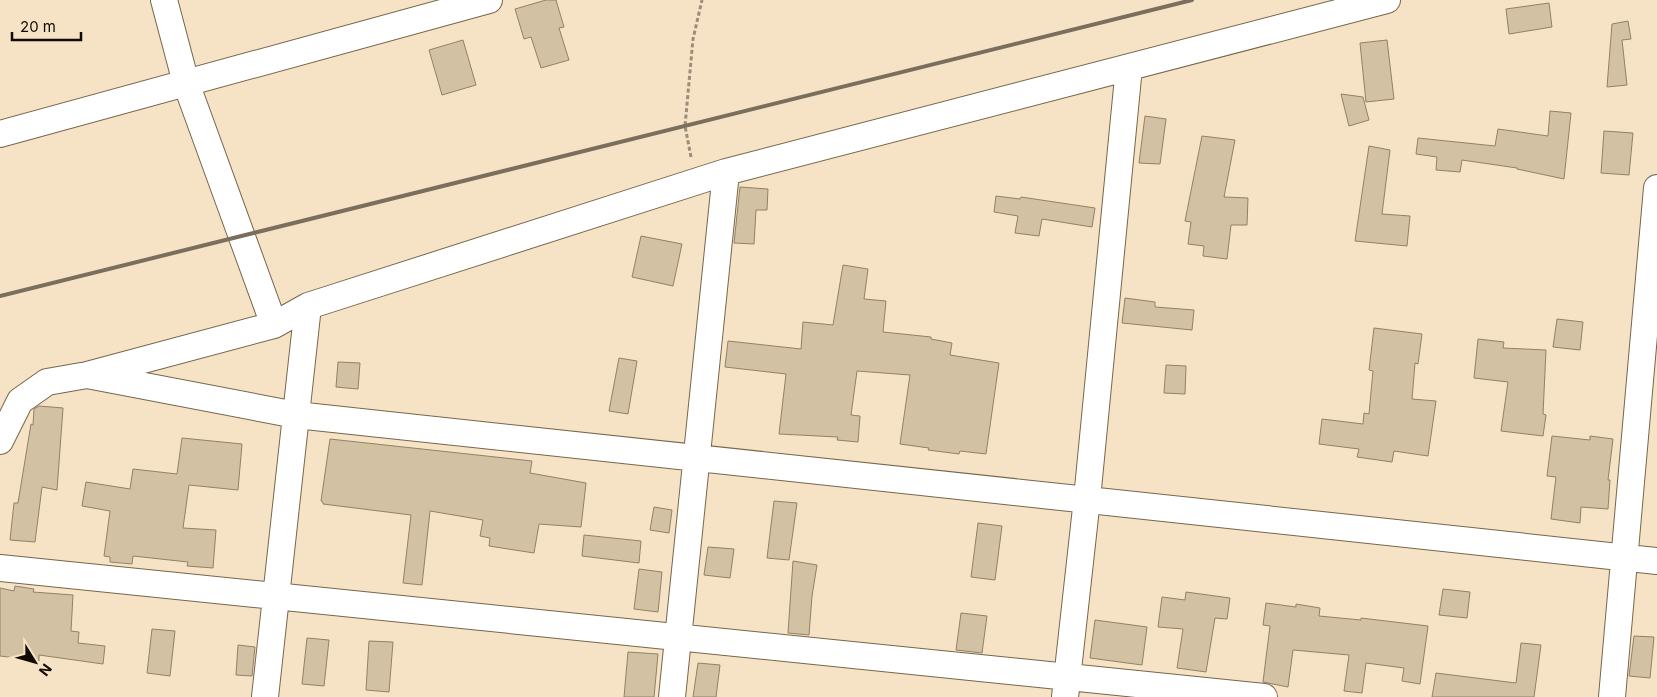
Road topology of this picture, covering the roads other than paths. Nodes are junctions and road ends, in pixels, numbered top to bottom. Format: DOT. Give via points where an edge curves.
graph roads {
  1 [pos="164,0"];
  2 [pos="489,0"];
  3 [pos="1386,0"];
  4 [pos="1129,67"];
  5 [pos="186,83"];
  6 [pos="0,134"];
  7 [pos="726,172"];
  8 [pos="1657,188"];
  9 [pos="1654,257"];
  10 [pos="308,306"];
  11 [pos="274,325"];
  12 [pos="87,375"];
  13 [pos="296,415"];
  14 [pos="0,441"];
  15 [pos="696,457"];
  16 [pos="1087,499"];
  17 [pos="1624,557"];
  18 [pos="1657,561"];
  19 [pos="0,568"];
  20 [pos="276,598"];
  21 [pos="678,637"];
  22 [pos="1066,687"];
  23 [pos="265,697"];
  24 [pos="672,697"];
  25 [pos="1264,697"];
  26 [pos="1612,697"];
  1 -- 5 [label="street"];
  2 -- 5 [label="street"];
  3 -- 4 [label="street"];
  4 -- 7 [label="street"];
  4 -- 16 [label="street"];
  5 -- 6 [label="street"];
  5 -- 11 [label="street"];
  7 -- 10 [label="street"];
  7 -- 15 [label="street"];
  8 -- 9 [label="street"];
  9 -- 17 [label="street"];
  10 -- 11 [label="street"];
  10 -- 13 [label="street"];
  11 -- 12 [label="street"];
  12 -- 13 [label="street"];
  12 -- 14 [label="street" via="47,382 20,400"];
  13 -- 15 [label="street"];
  13 -- 20 [label="street"];
  15 -- 16 [label="street"];
  15 -- 21 [label="street"];
  16 -- 17 [label="street"];
  16 -- 22 [label="street"];
  17 -- 18 [label="street"];
  17 -- 26 [label="street"];
  19 -- 20 [label="street"];
  20 -- 21 [label="street"];
  20 -- 23 [label="street"];
  21 -- 22 [label="street"];
  21 -- 24 [label="street"];
  22 -- 25 [label="street"];
}
